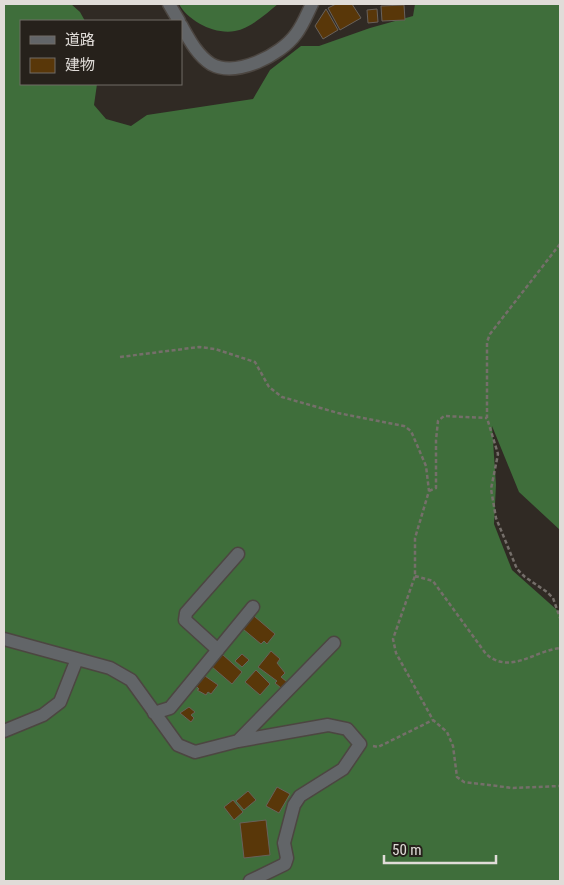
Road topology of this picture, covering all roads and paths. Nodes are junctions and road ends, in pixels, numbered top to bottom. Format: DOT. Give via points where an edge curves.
graph roads {
  1 [pos="169,4"];
  2 [pos="312,4"];
  3 [pos="178,20"];
  4 [pos="182,27"];
  5 [pos="560,244"];
  6 [pos="120,356"];
  7 [pos="487,418"];
  8 [pos="429,491"];
  9 [pos="238,554"];
  10 [pos="415,576"];
  11 [pos="253,607"];
  12 [pos="560,618"];
  13 [pos="4,639"];
  14 [pos="334,643"];
  15 [pos="560,648"];
  16 [pos="218,650"];
  17 [pos="77,659"];
  18 [pos="154,712"];
  19 [pos="433,720"];
  20 [pos="4,730"];
  21 [pos="238,741"];
  22 [pos="360,744"];
  23 [pos="560,786"];
  24 [pos="250,881"];
  1 -- 3 [label="street"];
  2 -- 4 [label="street" via="296,35 282,49 241,67 212,65 198,54"];
  5 -- 7 [label="path" via="487,339"];
  6 -- 8 [label="path" via="199,346 215,349 255,362 269,387 282,397 338,413 404,426 411,431 426,466"];
  7 -- 8 [label="path" via="444,416 438,421 436,488"];
  7 -- 12 [label="path" via="498,454 492,489 501,535 517,569 547,592"];
  8 -- 10 [label="path" via="415,538"];
  9 -- 16 [label="street" via="186,613 185,620"];
  10 -- 15 [label="path" via="433,581 494,661 519,662"];
  10 -- 19 [label="path" via="393,639 396,653"];
  11 -- 16 [label="street"];
  13 -- 17 [label="street"];
  14 -- 21 [label="street"];
  16 -- 18 [label="street" via="170,708"];
  17 -- 18 [label="street" via="110,668 131,680"];
  17 -- 20 [label="street" via="60,702 43,716"];
  18 -- 21 [label="street" via="178,745 196,752"];
  19 -- 22 [label="path" via="378,746"];
  19 -- 23 [label="path" via="447,732 453,746 458,777 464,782 513,788"];
  21 -- 22 [label="street" via="328,724 347,729"];
  22 -- 24 [label="street" via="343,769 300,796 294,805 284,843 285,864"];
}
